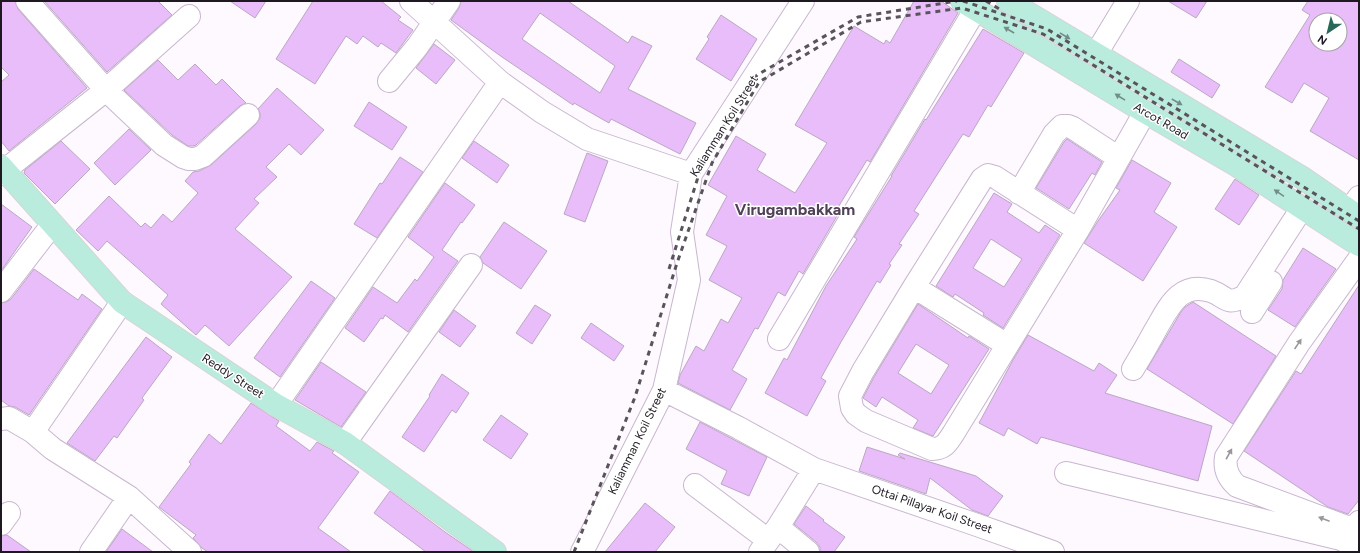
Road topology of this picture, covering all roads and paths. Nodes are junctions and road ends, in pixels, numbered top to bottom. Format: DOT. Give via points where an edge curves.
graph roads {
  1 [pos="27,1"];
  2 [pos="411,1"];
  3 [pos="449,1"];
  4 [pos="803,1"];
  5 [pos="1008,1"];
  6 [pos="1128,1"];
  7 [pos="968,5"];
  8 [pos="189,16"];
  9 [pos="434,21"];
  10 [pos="1096,54"];
  11 [pos="389,81"];
  12 [pos="500,82"];
  13 [pos="106,90"];
  14 [pos="1145,112"];
  15 [pos="248,115"];
  16 [pos="1119,158"];
  17 [pos="2,170"];
  18 [pos="691,174"];
  19 [pos="1019,193"];
  20 [pos="1356,208"];
  21 [pos="1309,212"];
  22 [pos="52,225"];
  23 [pos="1078,230"];
  24 [pos="1359,245"];
  25 [pos="1359,259"];
  26 [pos="471,265"];
  27 [pos="914,287"];
  28 [pos="1,291"];
  29 [pos="122,302"];
  30 [pos="1252,312"];
  31 [pos="779,339"];
  32 [pos="1007,345"];
  33 [pos="1133,369"];
  34 [pos="664,390"];
  35 [pos="276,405"];
  36 [pos="1,419"];
  37 [pos="33,432"];
  38 [pos="344,443"];
  39 [pos="814,469"];
  40 [pos="1066,473"];
  41 [pos="695,485"];
  42 [pos="129,497"];
  43 [pos="1359,522"];
  44 [pos="768,540"];
  45 [pos="1359,549"];
  46 [pos="91,552"];
  47 [pos="190,552"];
  48 [pos="495,552"];
  49 [pos="582,552"];
  50 [pos="808,552"];
  51 [pos="1051,552"];
  1 -- 13 [label="street"];
  2 -- 9 [label="street"];
  3 -- 9 [label="street"];
  4 -- 18 [label="street, Kaliamman Koil Street"];
  5 -- 10 [label="main road, Arcot Road, one-way"];
  6 -- 10 [label="street"];
  14 -- 7 [label="main road, Arcot Road, one-way"];
  7 -- 31 [label="street"];
  8 -- 13 [label="street"];
  9 -- 11 [label="street"];
  9 -- 12 [label="street"];
  10 -- 20 [label="main road, Arcot Road, one-way"];
  12 -- 18 [label="street" via="542,112 587,139"];
  12 -- 35 [label="street"];
  13 -- 15 [label="street" via="164,145 189,159 203,156"];
  13 -- 17 [label="street"];
  14 -- 16 [label="street"];
  21 -- 14 [label="main road, Arcot Road, one-way" via="1233,162"];
  16 -- 19 [label="street" via="1073,128 1062,126 1054,134"];
  16 -- 23 [label="street"];
  17 -- 22 [label="main road, Reddy Street"];
  18 -- 34 [label="street, Kaliamman Koil Street" via="682,232 689,280"];
  19 -- 23 [label="street"];
  19 -- 27 [label="street" via="994,177 988,175 982,179"];
  21 -- 24 [label="main road, Arcot Road"];
  21 -- 30 [label="street"];
  21 -- 33 [label="street" via="1245,296 1236,301 1226,300 1212,292 1196,288 1172,301"];
  22 -- 28 [label="street"];
  22 -- 29 [label="main road, Reddy Street"];
  23 -- 32 [label="street"];
  43 -- 25 [label="street, one-way" via="1356,526 1347,527 1237,486 1230,480 1225,465 1226,457 1299,343"];
  26 -- 38 [label="street"];
  27 -- 32 [label="street"];
  27 -- 32 [label="street" via="850,396 852,408 866,421 932,449 945,446"];
  29 -- 35 [label="main road, Reddy Street"];
  29 -- 37 [label="street"];
  34 -- 39 [label="street, Ottai Pillayar Koil Street"];
  34 -- 49 [label="street, Kaliamman Koil Street"];
  35 -- 38 [label="main road, Reddy Street"];
  36 -- 37 [label="street" via="9,418"];
  37 -- 42 [label="street" via="53,449"];
  38 -- 48 [label="main road, Reddy Street"];
  39 -- 44 [label="street"];
  39 -- 51 [label="street, Ottai Pillayar Koil Street"];
  40 -- 45 [label="street" via="1341,539"];
  41 -- 44 [label="street"];
  42 -- 46 [label="street"];
  42 -- 47 [label="street"];
  44 -- 50 [label="street"];
}
